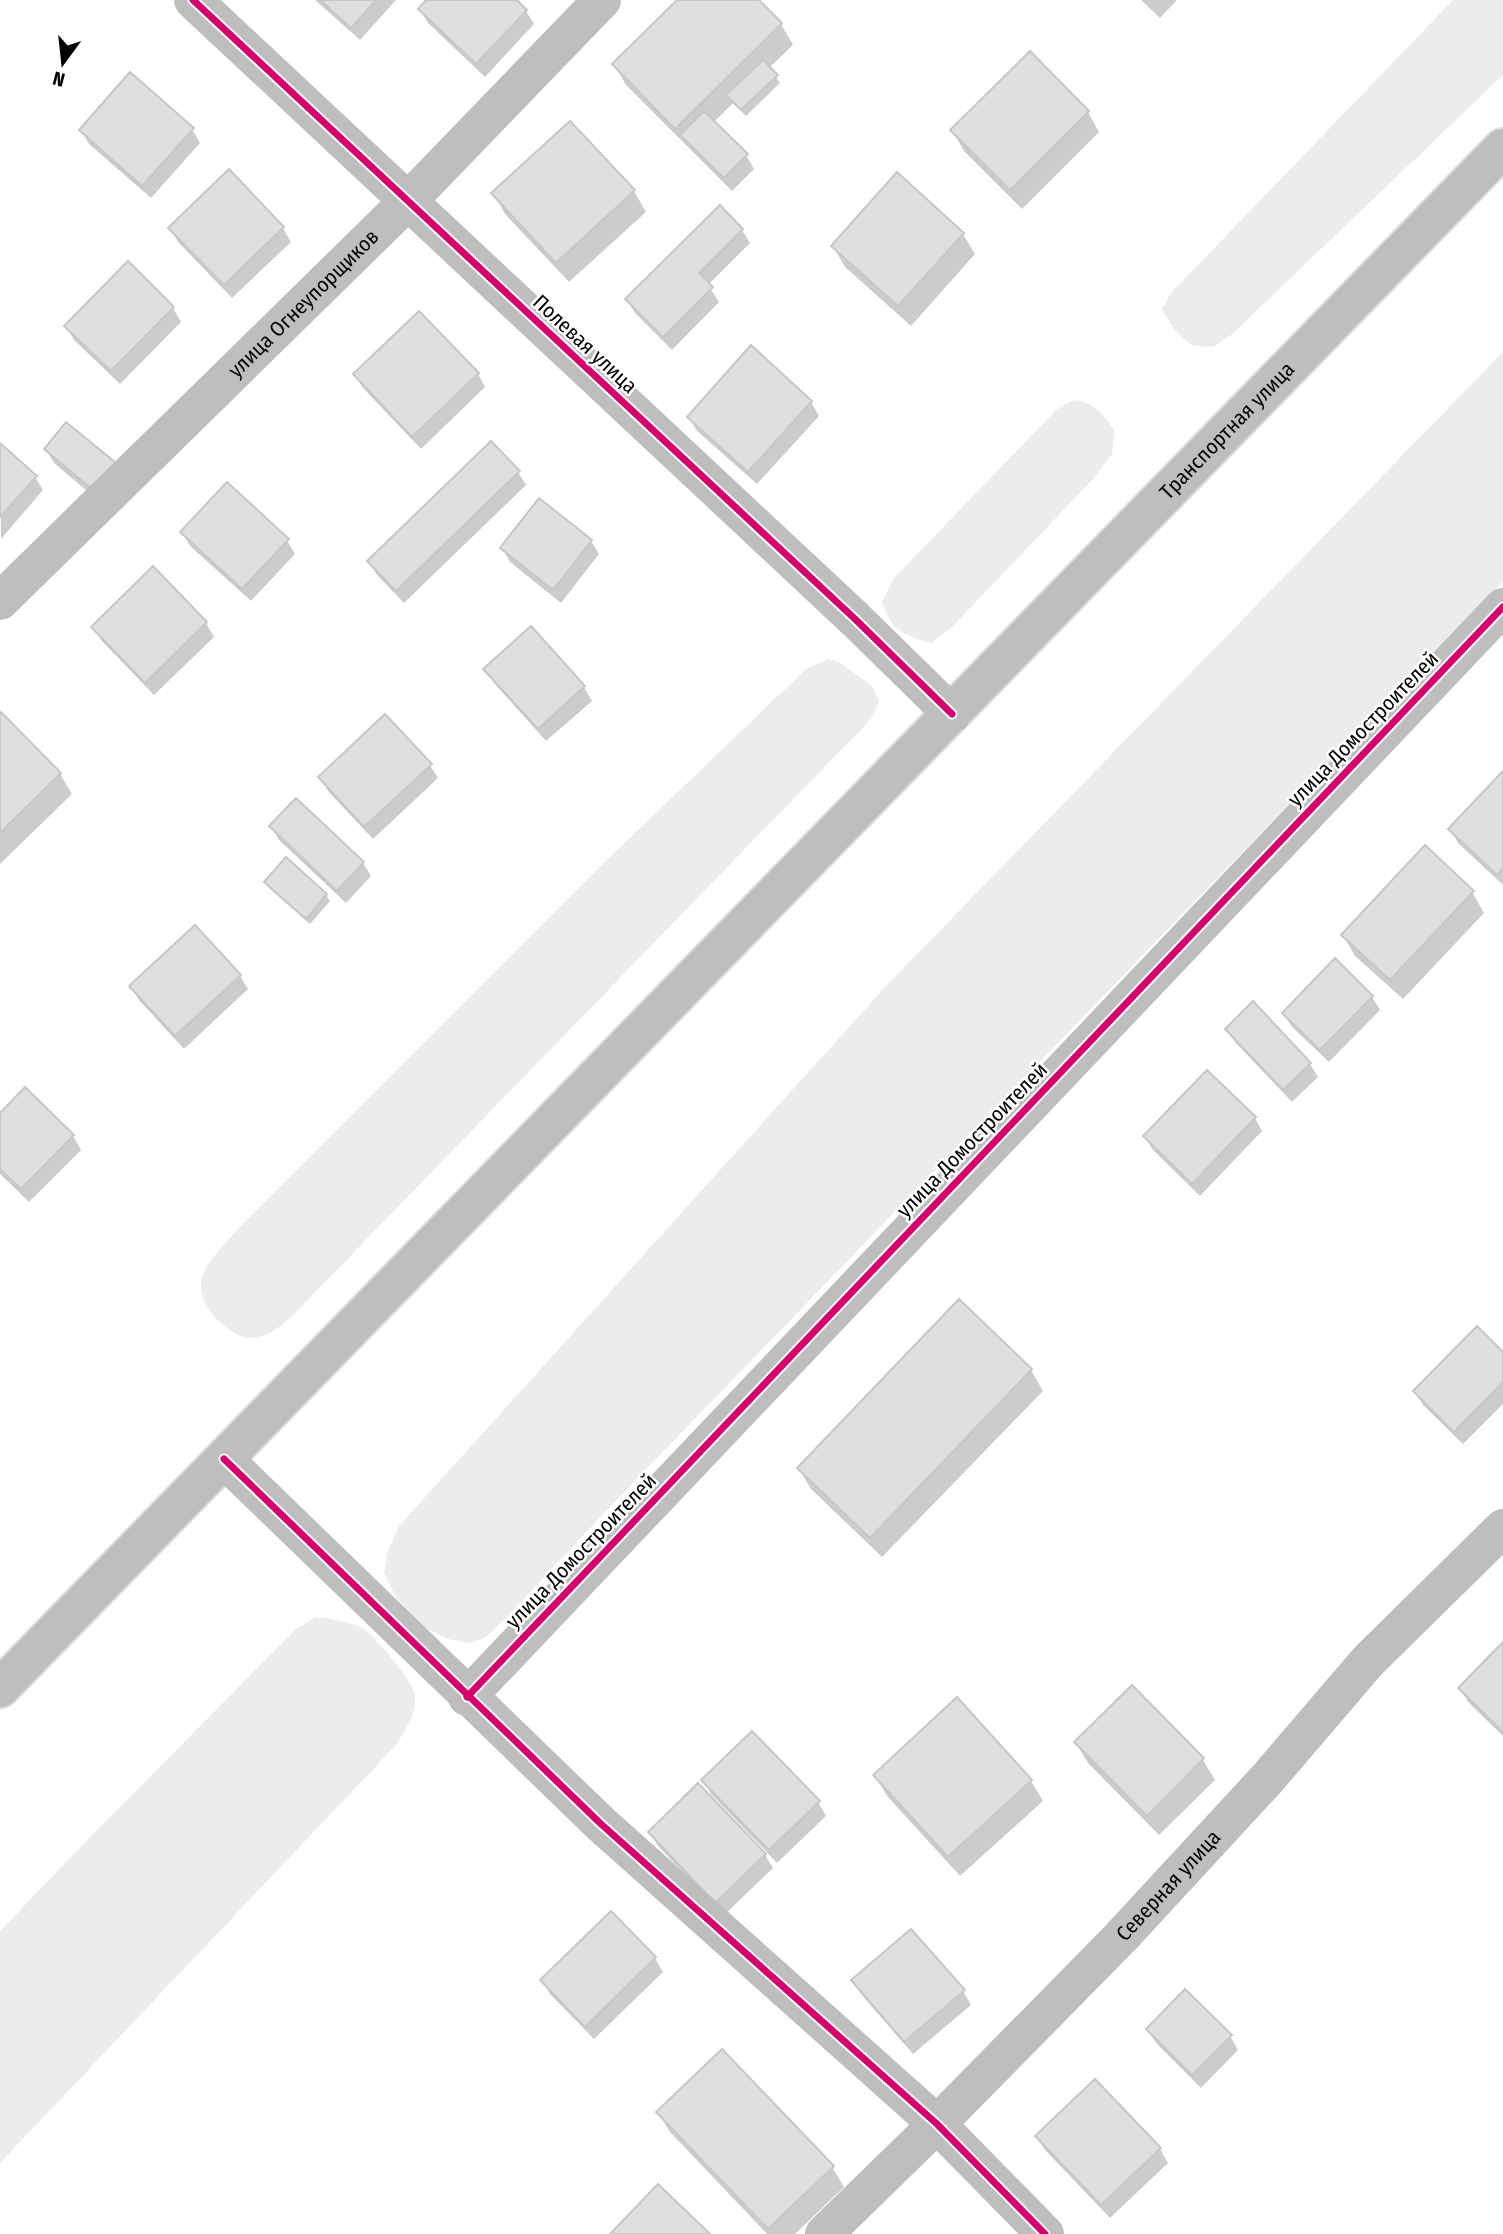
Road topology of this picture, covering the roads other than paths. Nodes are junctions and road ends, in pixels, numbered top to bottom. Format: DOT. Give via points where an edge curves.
graph roads {
  1 [pos="192,0"];
  2 [pos="603,0"];
  3 [pos="1503,148"];
  4 [pos="407,202"];
  5 [pos="0,601"];
  6 [pos="1503,607"];
  7 [pos="952,714"];
  8 [pos="224,1459"];
  9 [pos="1503,1528"];
  10 [pos="0,1688"];
  11 [pos="467,1697"];
  12 [pos="937,2124"];
  13 [pos="824,2234"];
  14 [pos="1045,2234"];
  1 -- 4 [label="street, Полевая улица"];
  2 -- 4 [label="street, улица Огнеупорщиков"];
  3 -- 7 [label="street, Транспортная улица"];
  4 -- 5 [label="street, улица Огнеупорщиков"];
  4 -- 7 [label="street, Полевая улица"];
  6 -- 11 [label="street, улица Домостроителей"];
  7 -- 8 [label="street, Транспортная улица"];
  8 -- 10 [label="street, Транспортная улица"];
  8 -- 11 [label="street"];
  9 -- 12 [label="street, Северная улица" via="1368,1661 1121,1937"];
  11 -- 12 [label="street" via="601,1824"];
  12 -- 13 [label="street, Северная улица"];
  12 -- 14 [label="street"];
}
